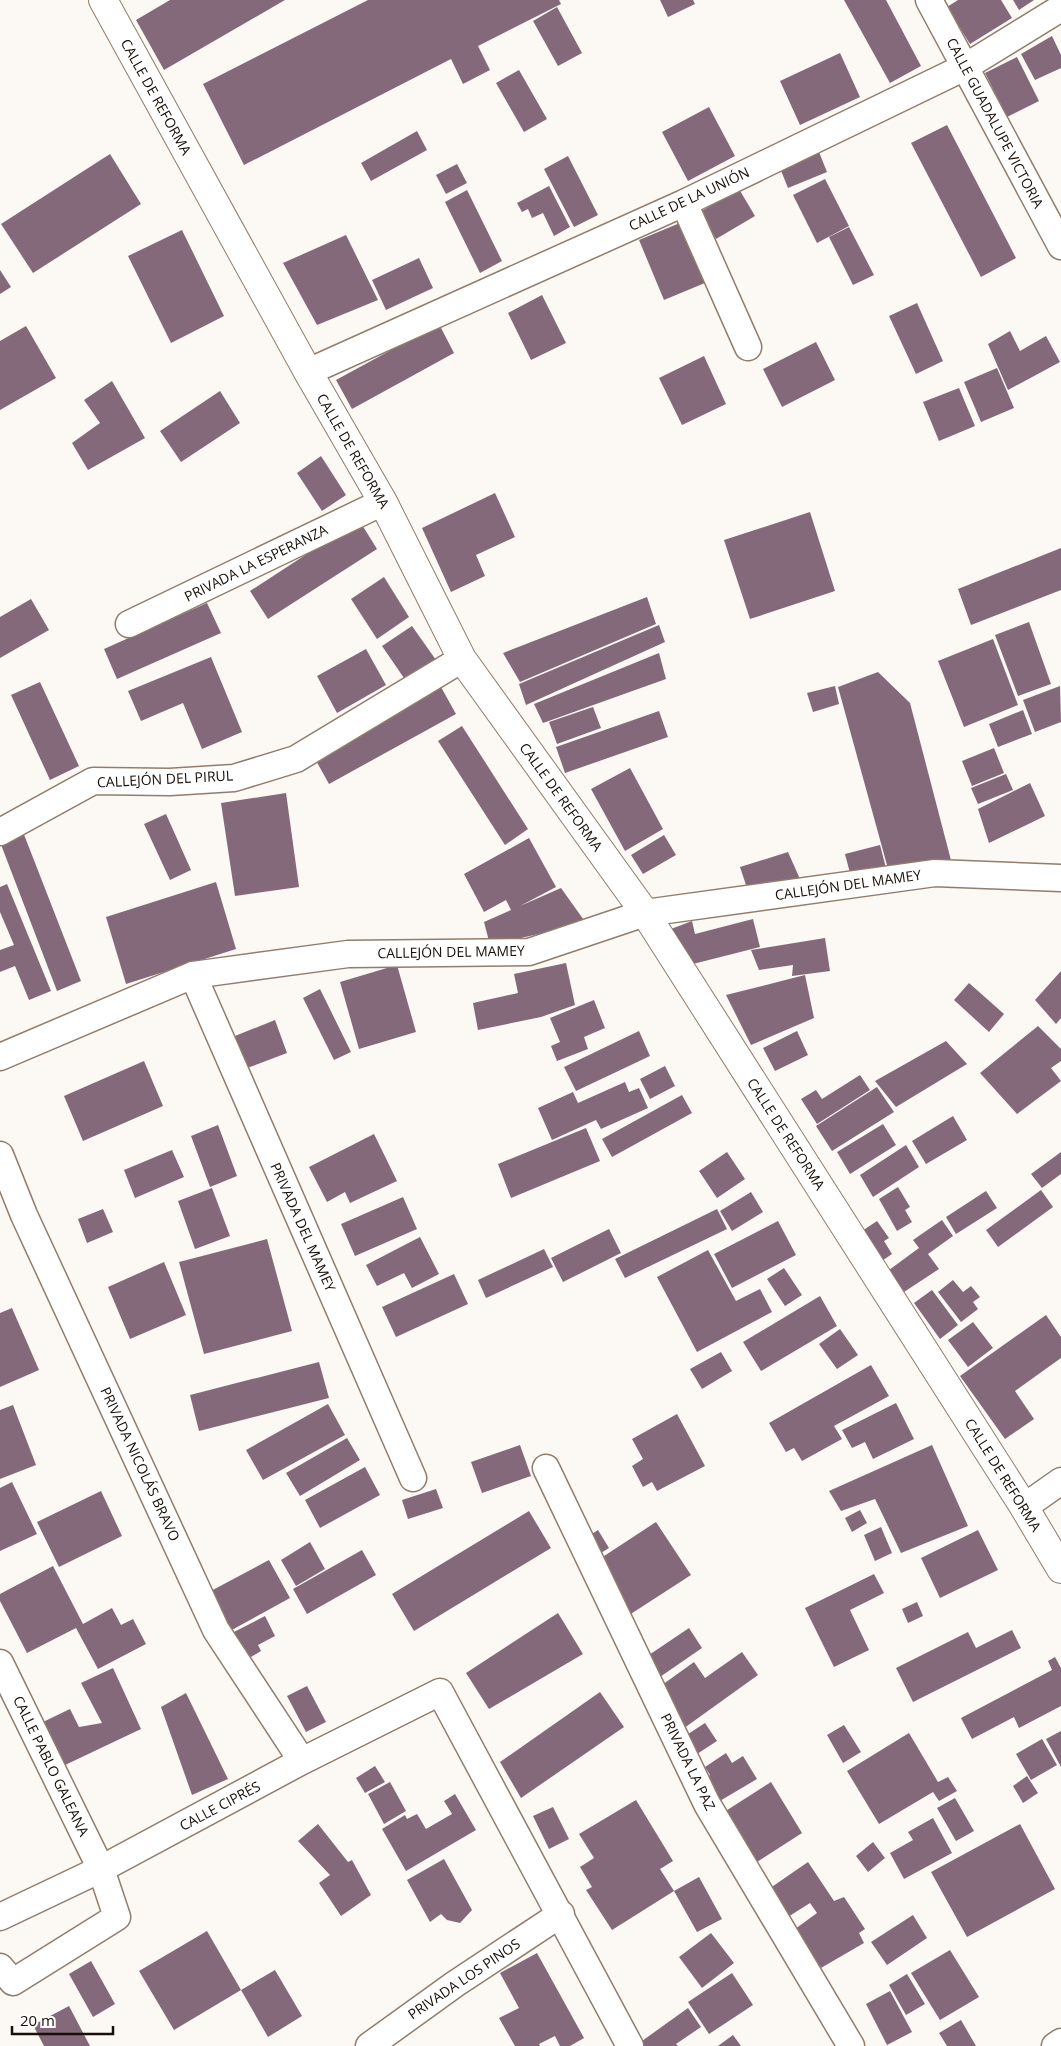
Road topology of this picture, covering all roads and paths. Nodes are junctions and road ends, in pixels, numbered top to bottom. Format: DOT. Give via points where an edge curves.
graph roads {
  1 [pos="103,0"];
  2 [pos="929,0"];
  3 [pos="1061,8"];
  4 [pos="966,67"];
  5 [pos="684,202"];
  6 [pos="1061,246"];
  7 [pos="748,347"];
  8 [pos="308,372"];
  9 [pos="384,502"];
  10 [pos="129,624"];
  11 [pos="462,659"];
  12 [pos="0,832"];
  13 [pos="1061,878"];
  14 [pos="645,914"];
  15 [pos="193,976"];
  16 [pos="0,1057"];
  17 [pos="0,1155"];
  18 [pos="546,1468"];
  19 [pos="413,1478"];
  20 [pos="1061,1481"];
  21 [pos="1024,1507"];
  22 [pos="1061,1570"];
  23 [pos="0,1663"];
  24 [pos="302,1761"];
  25 [pos="101,1869"];
  26 [pos="560,1914"];
  27 [pos="0,1917"];
  28 [pos="7,1974"];
  29 [pos="1061,2042"];
  30 [pos="369,2046"];
  31 [pos="630,2046"];
  32 [pos="851,2046"];
  33 [pos="1055,2046"];
  1 -- 8 [label="main road, CALLE DE REFORMA"];
  2 -- 4 [label="street, CALLE GUADALUPE VICTORIA"];
  3 -- 4 [label="street, CALLE DE LA UNIÓN"];
  4 -- 5 [label="street, CALLE DE LA UNIÓN"];
  4 -- 6 [label="street, CALLE GUADALUPE VICTORIA"];
  5 -- 7 [label="street"];
  5 -- 8 [label="street, CALLE DE LA UNIÓN"];
  8 -- 9 [label="main road, CALLE DE REFORMA"];
  9 -- 10 [label="street, PRIVADA LA ESPERANZA"];
  9 -- 11 [label="main road, CALLE DE REFORMA"];
  11 -- 12 [label="street, CALLEJÓN DEL PIRUL" via="296,759 234,778 170,782 93,781"];
  11 -- 14 [label="main road, CALLE DE REFORMA"];
  13 -- 14 [label="street, CALLEJÓN DEL MAMEY" via="935,872"];
  14 -- 15 [label="street, CALLEJÓN DEL MAMEY" via="529,952 348,954"];
  14 -- 21 [label="main road, CALLE DE REFORMA"];
  15 -- 16 [label="street, CALLEJÓN DEL MAMEY"];
  15 -- 19 [label="street, PRIVADA DEL MAMEY"];
  17 -- 24 [label="street, PRIVADA NICOLÁS BRAVO" via="24,1215 216,1630"];
  18 -- 32 [label="street, PRIVADA LA PAZ" via="708,1804"];
  20 -- 21 [label="street"];
  21 -- 22 [label="main road, CALLE DE REFORMA"];
  23 -- 25 [label="street, CALLE PABLO GALEANA"];
  24 -- 25 [label="street, CALLE CIPRÉS"];
  24 -- 26 [label="street, CALLE CIPRÉS" via="440,1692"];
  25 -- 27 [label="street, CALLE CIPRÉS"];
  25 -- 28 [label="street, CALLE PABLO GALEANA" via="117,1917"];
  26 -- 30 [label="street, PRIVADA LOS PINOS"];
  26 -- 31 [label="street"];
  29 -- 33 [label="street"];
}
